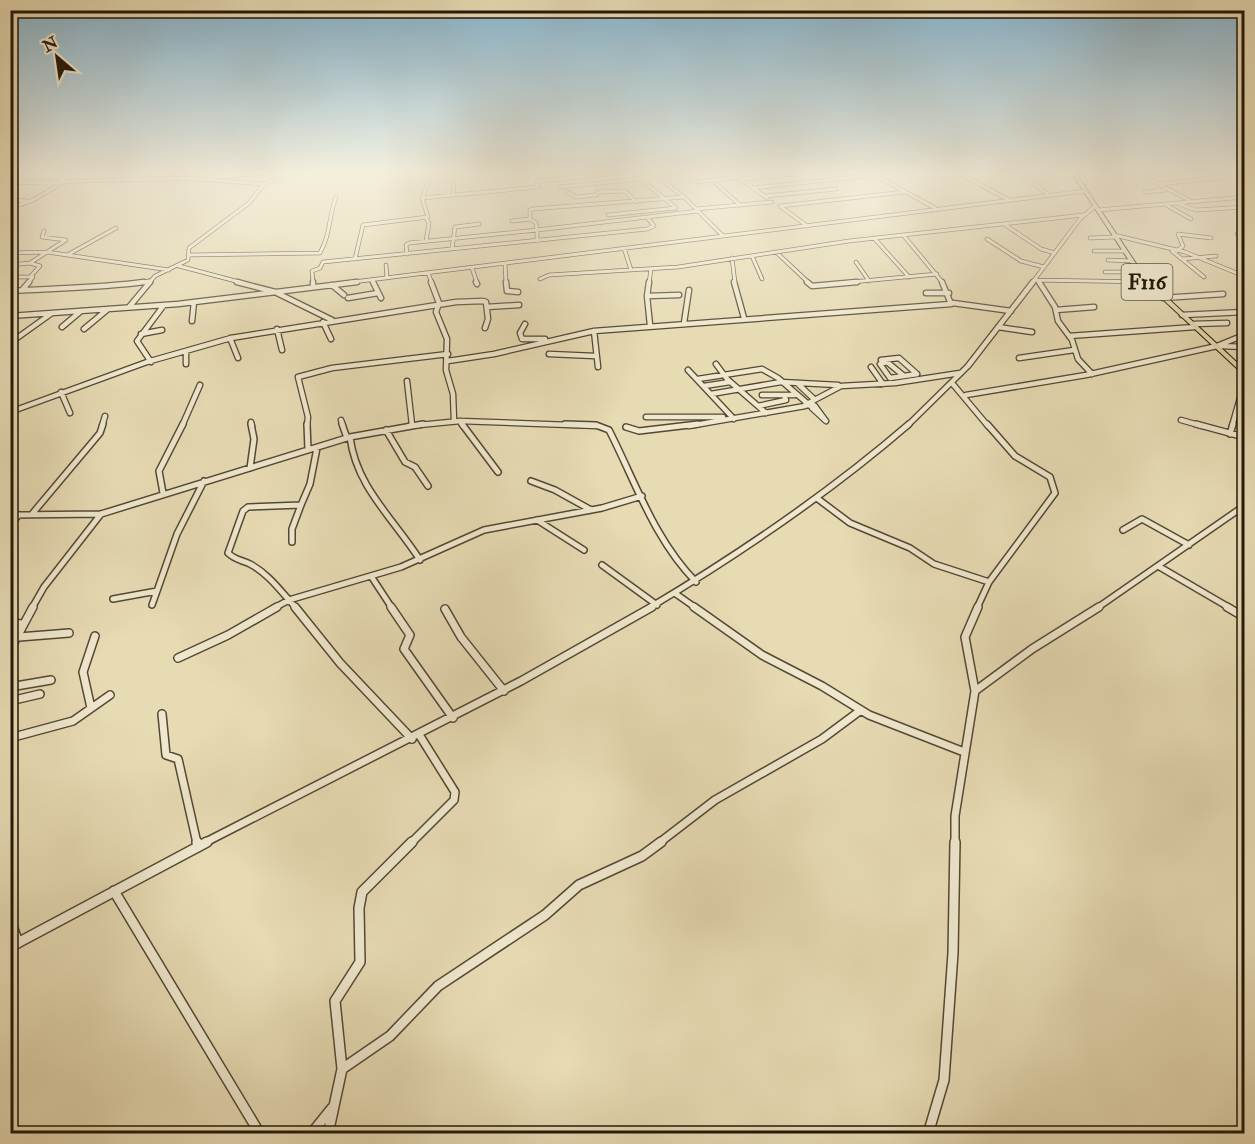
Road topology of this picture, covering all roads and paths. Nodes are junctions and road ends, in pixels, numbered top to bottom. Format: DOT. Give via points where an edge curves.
graph roads {
  1 [pos="219,225"];
  2 [pos="328,225"];
  3 [pos="363,225"];
  4 [pos="429,225"];
  5 [pos="468,225"];
  6 [pos="536,225"];
  7 [pos="576,225"];
  8 [pos="652,225"];
  9 [pos="713,225"];
  10 [pos="812,225"];
  11 [pos="992,225"];
  12 [pos="1005,225"];
  13 [pos="1075,225"];
  14 [pos="1107,225"];
  15 [pos="807,226"];
  16 [pos="117,228"];
  17 [pos="537,230"];
  18 [pos="44,231"];
  19 [pos="1245,233"];
  20 [pos="1237,234"];
  21 [pos="724,236"];
  22 [pos="904,236"];
  23 [pos="1114,236"];
  24 [pos="452,238"];
  25 [pos="874,238"];
  26 [pos="1090,238"];
  27 [pos="1211,238"];
  28 [pos="987,239"];
  29 [pos="426,241"];
  30 [pos="537,241"];
  31 [pos="624,248"];
  32 [pos="452,249"];
  33 [pos="1171,250"];
  34 [pos="1094,251"];
  35 [pos="1124,251"];
  36 [pos="1177,251"];
  37 [pos="47,252"];
  38 [pos="776,252"];
  39 [pos="10,253"];
  40 [pos="1055,253"];
  41 [pos="68,254"];
  42 [pos="406,254"];
  43 [pos="188,255"];
  44 [pos="752,256"];
  45 [pos="1216,256"];
  46 [pos="732,258"];
  47 [pos="355,259"];
  48 [pos="1202,259"];
  49 [pos="1108,260"];
  50 [pos="1182,260"];
  51 [pos="1131,261"];
  52 [pos="856,262"];
  53 [pos="30,263"];
  54 [pos="505,264"];
  55 [pos="10,265"];
  56 [pos="386,265"];
  57 [pos="178,266"];
  58 [pos="1044,267"];
  59 [pos="472,268"];
  60 [pos="651,269"];
  61 [pos="170,270"];
  62 [pos="631,270"];
  63 [pos="1105,272"];
  64 [pos="1139,272"];
  65 [pos="428,273"];
  66 [pos="937,274"];
  67 [pos="31,276"];
  68 [pos="1245,276"];
  69 [pos="10,277"];
  70 [pos="909,277"];
  71 [pos="1204,277"];
  72 [pos="387,278"];
  73 [pos="540,279"];
  74 [pos="762,279"];
  75 [pos="372,280"];
  76 [pos="1037,280"];
  77 [pos="150,281"];
  78 [pos="869,281"];
  79 [pos="1148,282"];
  80 [pos="477,284"];
  81 [pos="332,285"];
  82 [pos="313,287"];
  83 [pos="22,290"];
  84 [pos="689,290"];
  85 [pos="10,291"];
  86 [pos="275,292"];
  87 [pos="518,292"];
  88 [pos="926,293"];
  89 [pos="949,293"];
  90 [pos="1223,294"];
  91 [pos="647,296"];
  92 [pos="679,296"];
  93 [pos="1163,298"];
  94 [pos="194,302"];
  95 [pos="953,303"];
  96 [pos="164,305"];
  97 [pos="519,305"];
  98 [pos="438,306"];
  99 [pos="129,307"];
  100 [pos="487,307"];
  101 [pos="1094,308"];
  102 [pos="109,309"];
  103 [pos="81,310"];
  104 [pos="1056,310"];
  105 [pos="1011,311"];
  106 [pos="53,312"];
  107 [pos="1245,312"];
  108 [pos="1182,315"];
  109 [pos="10,316"];
  110 [pos="744,318"];
  111 [pos="332,320"];
  112 [pos="192,321"];
  113 [pos="323,322"];
  114 [pos="684,323"];
  115 [pos="1227,323"];
  116 [pos="525,324"];
  117 [pos="1193,325"];
  118 [pos="650,326"];
  119 [pos="62,327"];
  120 [pos="998,327"];
  121 [pos="485,328"];
  122 [pos="84,329"];
  123 [pos="277,329"];
  124 [pos="162,330"];
  125 [pos="594,331"];
  126 [pos="1032,332"];
  127 [pos="141,334"];
  128 [pos="1245,335"];
  129 [pos="1069,336"];
  130 [pos="230,338"];
  131 [pos="331,339"];
  132 [pos="552,340"];
  133 [pos="10,343"];
  134 [pos="1218,346"];
  135 [pos="1245,347"];
  136 [pos="282,350"];
  137 [pos="1074,350"];
  138 [pos="186,351"];
  139 [pos="448,354"];
  140 [pos="549,354"];
  141 [pos="596,356"];
  142 [pos="238,358"];
  143 [pos="1019,358"];
  144 [pos="448,361"];
  145 [pos="151,362"];
  146 [pos="882,363"];
  147 [pos="186,364"];
  148 [pos="716,364"];
  149 [pos="598,367"];
  150 [pos="871,367"];
  151 [pos="1243,369"];
  152 [pos="688,370"];
  153 [pos="960,373"];
  154 [pos="902,374"];
  155 [pos="1092,374"];
  156 [pos="724,375"];
  157 [pos="889,375"];
  158 [pos="880,378"];
  159 [pos="698,379"];
  160 [pos="407,381"];
  161 [pos="730,382"];
  162 [pos="781,382"];
  163 [pos="796,383"];
  164 [pos="952,383"];
  165 [pos="883,384"];
  166 [pos="1245,384"];
  167 [pos="200,385"];
  168 [pos="704,386"];
  169 [pos="841,386"];
  170 [pos="751,387"];
  171 [pos="740,389"];
  172 [pos="61,392"];
  173 [pos="711,394"];
  174 [pos="762,395"];
  175 [pos="795,395"];
  176 [pos="966,395"];
  177 [pos="785,397"];
  178 [pos="771,403"];
  179 [pos="811,404"];
  180 [pos="758,406"];
  181 [pos="11,411"];
  182 [pos="70,413"];
  183 [pos="766,413"];
  184 [pos="105,416"];
  185 [pos="646,417"];
  186 [pos="734,418"];
  187 [pos="341,420"];
  188 [pos="1181,420"];
  189 [pos="457,421"];
  190 [pos="824,421"];
  191 [pos="251,422"];
  192 [pos="412,425"];
  193 [pos="626,427"];
  194 [pos="386,430"];
  195 [pos="1230,434"];
  196 [pos="349,438"];
  197 [pos="1245,438"];
  198 [pos="317,448"];
  199 [pos="308,450"];
  200 [pos="250,468"];
  201 [pos="498,472"];
  202 [pos="204,481"];
  203 [pos="531,481"];
  204 [pos="428,486"];
  205 [pos="163,493"];
  206 [pos="643,499"];
  207 [pos="818,499"];
  208 [pos="301,505"];
  209 [pos="1245,506"];
  210 [pos="591,511"];
  211 [pos="32,514"];
  212 [pos="101,514"];
  213 [pos="10,515"];
  214 [pos="19,515"];
  215 [pos="537,520"];
  216 [pos="10,524"];
  217 [pos="1123,530"];
  218 [pos="292,542"];
  219 [pos="1189,545"];
  220 [pos="584,550"];
  221 [pos="420,560"];
  222 [pos="602,565"];
  223 [pos="1158,566"];
  224 [pos="371,576"];
  225 [pos="696,582"];
  226 [pos="989,582"];
  227 [pos="157,591"];
  228 [pos="676,594"];
  229 [pos="113,598"];
  230 [pos="290,600"];
  231 [pos="152,605"];
  232 [pos="657,605"];
  233 [pos="445,609"];
  234 [pos="1245,617"];
  235 [pos="10,623"];
  236 [pos="23,624"];
  237 [pos="69,633"];
  238 [pos="95,636"];
  239 [pos="19,637"];
  240 [pos="10,650"];
  241 [pos="178,658"];
  242 [pos="51,680"];
  243 [pos="10,687"];
  244 [pos="504,691"];
  245 [pos="975,691"];
  246 [pos="40,694"];
  247 [pos="110,695"];
  248 [pos="10,701"];
  249 [pos="91,708"];
  250 [pos="861,710"];
  251 [pos="162,714"];
  252 [pos="453,718"];
  253 [pos="416,737"];
  254 [pos="10,738"];
  255 [pos="964,752"];
  256 [pos="198,847"];
  257 [pos="114,891"];
  258 [pos="10,920"];
  259 [pos="14,945"];
  260 [pos="342,1069"];
  261 [pos="335,1106"];
  262 [pos="260,1134"];
  263 [pos="311,1134"];
  264 [pos="328,1134"];
  265 [pos="928,1134"];
  1 -- 43 [label="street" via="189,248"];
  2 -- 43 [label="street" via="329,236 320,254"];
  3 -- 47 [label="street"];
  4 -- 29 [label="street"];
  5 -- 24 [label="street" via="455,227"];
  6 -- 17 [label="street"];
  7 -- 17 [label="street"];
  8 -- 30 [label="street"];
  9 -- 21 [label="street"];
  10 -- 15 [label="street"];
  11 -- 22 [label="street"];
  12 -- 40 [label="street" via="1041,249"];
  13 -- 40 [label="street"];
  14 -- 23 [label="main road, F116"];
  15 -- 21 [label="street"];
  16 -- 41 [label="street"];
  17 -- 24 [label="street"];
  17 -- 30 [label="street"];
  18 -- 37 [label="street" via="42,237 66,240"];
  19 -- 20 [label="street"];
  21 -- 31 [label="street"];
  22 -- 25 [label="street"];
  22 -- 66 [label="street"];
  23 -- 26 [label="street"];
  23 -- 33 [label="street"];
  23 -- 35 [label="main road, F116"];
  24 -- 29 [label="street"];
  24 -- 32 [label="street"];
  25 -- 38 [label="street"];
  25 -- 70 [label="street"];
  27 -- 36 [label="street" via="1178,234 1183,246"];
  28 -- 58 [label="street" via="1021,261"];
  29 -- 42 [label="street" via="406,245"];
  30 -- 32 [label="street"];
  31 -- 54 [label="street"];
  31 -- 62 [label="street"];
  32 -- 42 [label="street"];
  33 -- 36 [label="street"];
  33 -- 50 [label="street"];
  34 -- 35 [label="street"];
  35 -- 51 [label="main road, F116"];
  36 -- 48 [label="street"];
  37 -- 39 [label="street"];
  37 -- 41 [label="street"];
  37 -- 53 [label="street"];
  38 -- 44 [label="street"];
  38 -- 78 [label="street" via="812,286"];
  40 -- 58 [label="street"];
  41 -- 61 [label="street"];
  42 -- 47 [label="street"];
  43 -- 57 [label="street" via="188,261"];
  44 -- 46 [label="street"];
  44 -- 74 [label="street"];
  45 -- 48 [label="street"];
  46 -- 60 [label="street"];
  46 -- 110 [label="street"];
  47 -- 82 [label="street" via="321,263 320,268 312,271"];
  48 -- 50 [label="street"];
  48 -- 68 [label="street"];
  49 -- 51 [label="street"];
  50 -- 71 [label="street"];
  51 -- 64 [label="main road, F116"];
  52 -- 78 [label="street"];
  53 -- 55 [label="street"];
  53 -- 67 [label="street" via="40,266"];
  54 -- 59 [label="street"];
  54 -- 87 [label="street" via="507,291"];
  56 -- 72 [label="street"];
  57 -- 61 [label="street"];
  57 -- 86 [label="street"];
  58 -- 76 [label="street"];
  59 -- 65 [label="street"];
  59 -- 80 [label="street"];
  60 -- 62 [label="street"];
  60 -- 91 [label="street"];
  61 -- 77 [label="street"];
  62 -- 73 [label="street" via="546,275"];
  63 -- 64 [label="street"];
  64 -- 79 [label="main road, F116"];
  65 -- 72 [label="street"];
  65 -- 98 [label="street"];
  66 -- 70 [label="street"];
  66 -- 89 [label="street"];
  67 -- 69 [label="street"];
  67 -- 83 [label="street"];
  70 -- 78 [label="street"];
  72 -- 75 [label="street"];
  75 -- 81 [label="street"];
  75 -- 81 [label="street" via="380,295 346,296"];
  76 -- 79 [label="street"];
  76 -- 104 [label="street"];
  76 -- 105 [label="street"];
  77 -- 83 [label="street" via="100,288"];
  77 -- 99 [label="street"];
  79 -- 93 [label="main road, F116"];
  81 -- 82 [label="street"];
  82 -- 86 [label="street"];
  83 -- 85 [label="street"];
  84 -- 114 [label="street"];
  86 -- 94 [label="street"];
  86 -- 111 [label="street"];
  88 -- 89 [label="street"];
  89 -- 95 [label="street"];
  90 -- 93 [label="street"];
  91 -- 92 [label="street"];
  91 -- 118 [label="street"];
  93 -- 108 [label="main road, F116"];
  94 -- 96 [label="street"];
  94 -- 112 [label="street"];
  95 -- 105 [label="street"];
  95 -- 110 [label="street"];
  96 -- 99 [label="street"];
  96 -- 127 [label="street"];
  97 -- 100 [label="street"];
  98 -- 100 [label="street" via="483,301"];
  98 -- 111 [label="street"];
  98 -- 139 [label="street" via="436,312 446,332"];
  99 -- 102 [label="street"];
  100 -- 121 [label="street"];
  101 -- 104 [label="street"];
  102 -- 103 [label="street"];
  102 -- 122 [label="street"];
  103 -- 106 [label="street"];
  103 -- 119 [label="street"];
  104 -- 129 [label="street" via="1058,321"];
  105 -- 120 [label="street"];
  106 -- 109 [label="street"];
  106 -- 133 [label="street"];
  107 -- 108 [label="street"];
  108 -- 117 [label="main road, F116"];
  110 -- 114 [label="street"];
  111 -- 113 [label="street"];
  113 -- 123 [label="street"];
  113 -- 131 [label="street"];
  114 -- 118 [label="street"];
  115 -- 117 [label="street"];
  116 -- 132 [label="street" via="520,333 522,339"];
  117 -- 129 [label="street"];
  117 -- 134 [label="main road, F116"];
  118 -- 125 [label="street"];
  120 -- 126 [label="street"];
  120 -- 153 [label="street"];
  123 -- 130 [label="street"];
  123 -- 136 [label="street"];
  124 -- 127 [label="street"];
  125 -- 132 [label="street"];
  125 -- 141 [label="street"];
  127 -- 145 [label="street" via="138,345"];
  128 -- 134 [label="street"];
  129 -- 137 [label="street"];
  130 -- 138 [label="street"];
  130 -- 142 [label="street"];
  132 -- 144 [label="street"];
  134 -- 135 [label="street"];
  134 -- 151 [label="main road, F116"];
  134 -- 155 [label="street"];
  137 -- 143 [label="street"];
  137 -- 155 [label="street" via="1080,364"];
  138 -- 145 [label="street"];
  138 -- 147 [label="street"];
  139 -- 144 [label="street"];
  139 -- 199 [label="street" via="332,368 298,377 308,417"];
  140 -- 141 [label="street"];
  141 -- 149 [label="street"];
  144 -- 189 [label="street" via="446,370"];
  145 -- 172 [label="street"];
  146 -- 154 [label="street"];
  146 -- 154 [label="street" via="881,360 897,357 912,369"];
  146 -- 157 [label="street" via="879,364"];
  148 -- 156 [label="street"];
  150 -- 158 [label="street"];
  152 -- 159 [label="street"];
  153 -- 164 [label="street"];
  153 -- 165 [label="street"];
  154 -- 157 [label="street"];
  155 -- 176 [label="street"];
  156 -- 159 [label="street"];
  156 -- 161 [label="street"];
  156 -- 162 [label="street" via="759,369"];
  157 -- 158 [label="street"];
  158 -- 165 [label="street"];
  159 -- 168 [label="street"];
  160 -- 192 [label="street"];
  161 -- 168 [label="street"];
  161 -- 171 [label="street"];
  162 -- 163 [label="street"];
  162 -- 170 [label="street"];
  162 -- 175 [label="street"];
  163 -- 169 [label="street"];
  163 -- 179 [label="street"];
  164 -- 176 [label="street"];
  164 -- 207 [label="street"];
  165 -- 169 [label="street"];
  166 -- 195 [label="street"];
  167 -- 205 [label="street" via="159,471"];
  168 -- 173 [label="street"];
  169 -- 179 [label="street"];
  170 -- 171 [label="street"];
  170 -- 174 [label="street"];
  171 -- 173 [label="street"];
  171 -- 180 [label="street"];
  172 -- 181 [label="street"];
  172 -- 182 [label="street"];
  173 -- 186 [label="street"];
  174 -- 177 [label="street"];
  174 -- 178 [label="street"];
  175 -- 177 [label="street"];
  175 -- 179 [label="street"];
  176 -- 226 [label="street" via="1011,453 1050,477 1055,488 1053,498"];
  177 -- 178 [label="street" via="787,400"];
  178 -- 180 [label="street"];
  179 -- 183 [label="street"];
  179 -- 190 [label="street"];
  180 -- 183 [label="street"];
  183 -- 186 [label="street"];
  184 -- 211 [label="street" via="99,433"];
  185 -- 186 [label="street"];
  186 -- 193 [label="street" via="663,430"];
  187 -- 196 [label="street"];
  188 -- 195 [label="street"];
  189 -- 192 [label="street"];
  189 -- 201 [label="street"];
  189 -- 206 [label="street" via="605,427"];
  191 -- 200 [label="street" via="254,439"];
  192 -- 194 [label="street"];
  194 -- 196 [label="street"];
  194 -- 204 [label="street" via="405,462 415,467"];
  195 -- 197 [label="street"];
  196 -- 198 [label="street"];
  196 -- 221 [label="street" via="356,470"];
  198 -- 199 [label="street"];
  198 -- 208 [label="street"];
  199 -- 200 [label="street"];
  200 -- 202 [label="street"];
  202 -- 205 [label="street"];
  202 -- 227 [label="street" via="177,534"];
  203 -- 210 [label="street"];
  205 -- 212 [label="street"];
  206 -- 210 [label="street"];
  206 -- 225 [label="street" via="664,542"];
  207 -- 225 [label="street"];
  207 -- 226 [label="street" via="850,523 910,548 934,564"];
  208 -- 218 [label="street"];
  208 -- 230 [label="street" via="248,507 228,553 257,568"];
  209 -- 219 [label="street"];
  210 -- 215 [label="street"];
  211 -- 212 [label="street"];
  211 -- 214 [label="street"];
  212 -- 236 [label="street" via="44,587"];
  213 -- 214 [label="street"];
  214 -- 216 [label="street"];
  215 -- 220 [label="street"];
  215 -- 221 [label="street" via="484,530"];
  217 -- 219 [label="street" via="1142,519"];
  219 -- 223 [label="street"];
  221 -- 224 [label="street"];
  222 -- 232 [label="street"];
  223 -- 234 [label="street"];
  223 -- 245 [label="street"];
  224 -- 230 [label="street"];
  224 -- 252 [label="street" via="410,635 404,649"];
  225 -- 228 [label="street"];
  226 -- 245 [label="street" via="965,637"];
  227 -- 229 [label="street"];
  227 -- 231 [label="street"];
  228 -- 232 [label="street"];
  228 -- 250 [label="street" via="762,656"];
  230 -- 241 [label="street"];
  230 -- 253 [label="street" via="340,663"];
  232 -- 244 [label="street"];
  233 -- 244 [label="street" via="461,637"];
  235 -- 236 [label="street"];
  236 -- 239 [label="street"];
  237 -- 239 [label="street"];
  238 -- 249 [label="street" via="83,662 82,676"];
  239 -- 240 [label="street"];
  242 -- 243 [label="street"];
  244 -- 252 [label="street"];
  245 -- 255 [label="street"];
  246 -- 248 [label="street"];
  247 -- 249 [label="street"];
  249 -- 254 [label="street" via="60,726"];
  250 -- 255 [label="street"];
  250 -- 260 [label="street" via="822,739 716,800 642,856 579,885 545,915 438,986 390,1036"];
  251 -- 256 [label="street" via="166,755 178,759 182,769"];
  252 -- 253 [label="street"];
  253 -- 256 [label="street"];
  253 -- 260 [label="street" via="455,792 454,800 362,892 360,962 335,1000"];
  255 -- 265 [label="street" via="955,816 953,953 944,1080"];
  256 -- 257 [label="street"];
  257 -- 259 [label="street"];
  257 -- 262 [label="street"];
  258 -- 259 [label="street"];
  260 -- 261 [label="street"];
  261 -- 263 [label="street"];
  261 -- 264 [label="street"];
}
